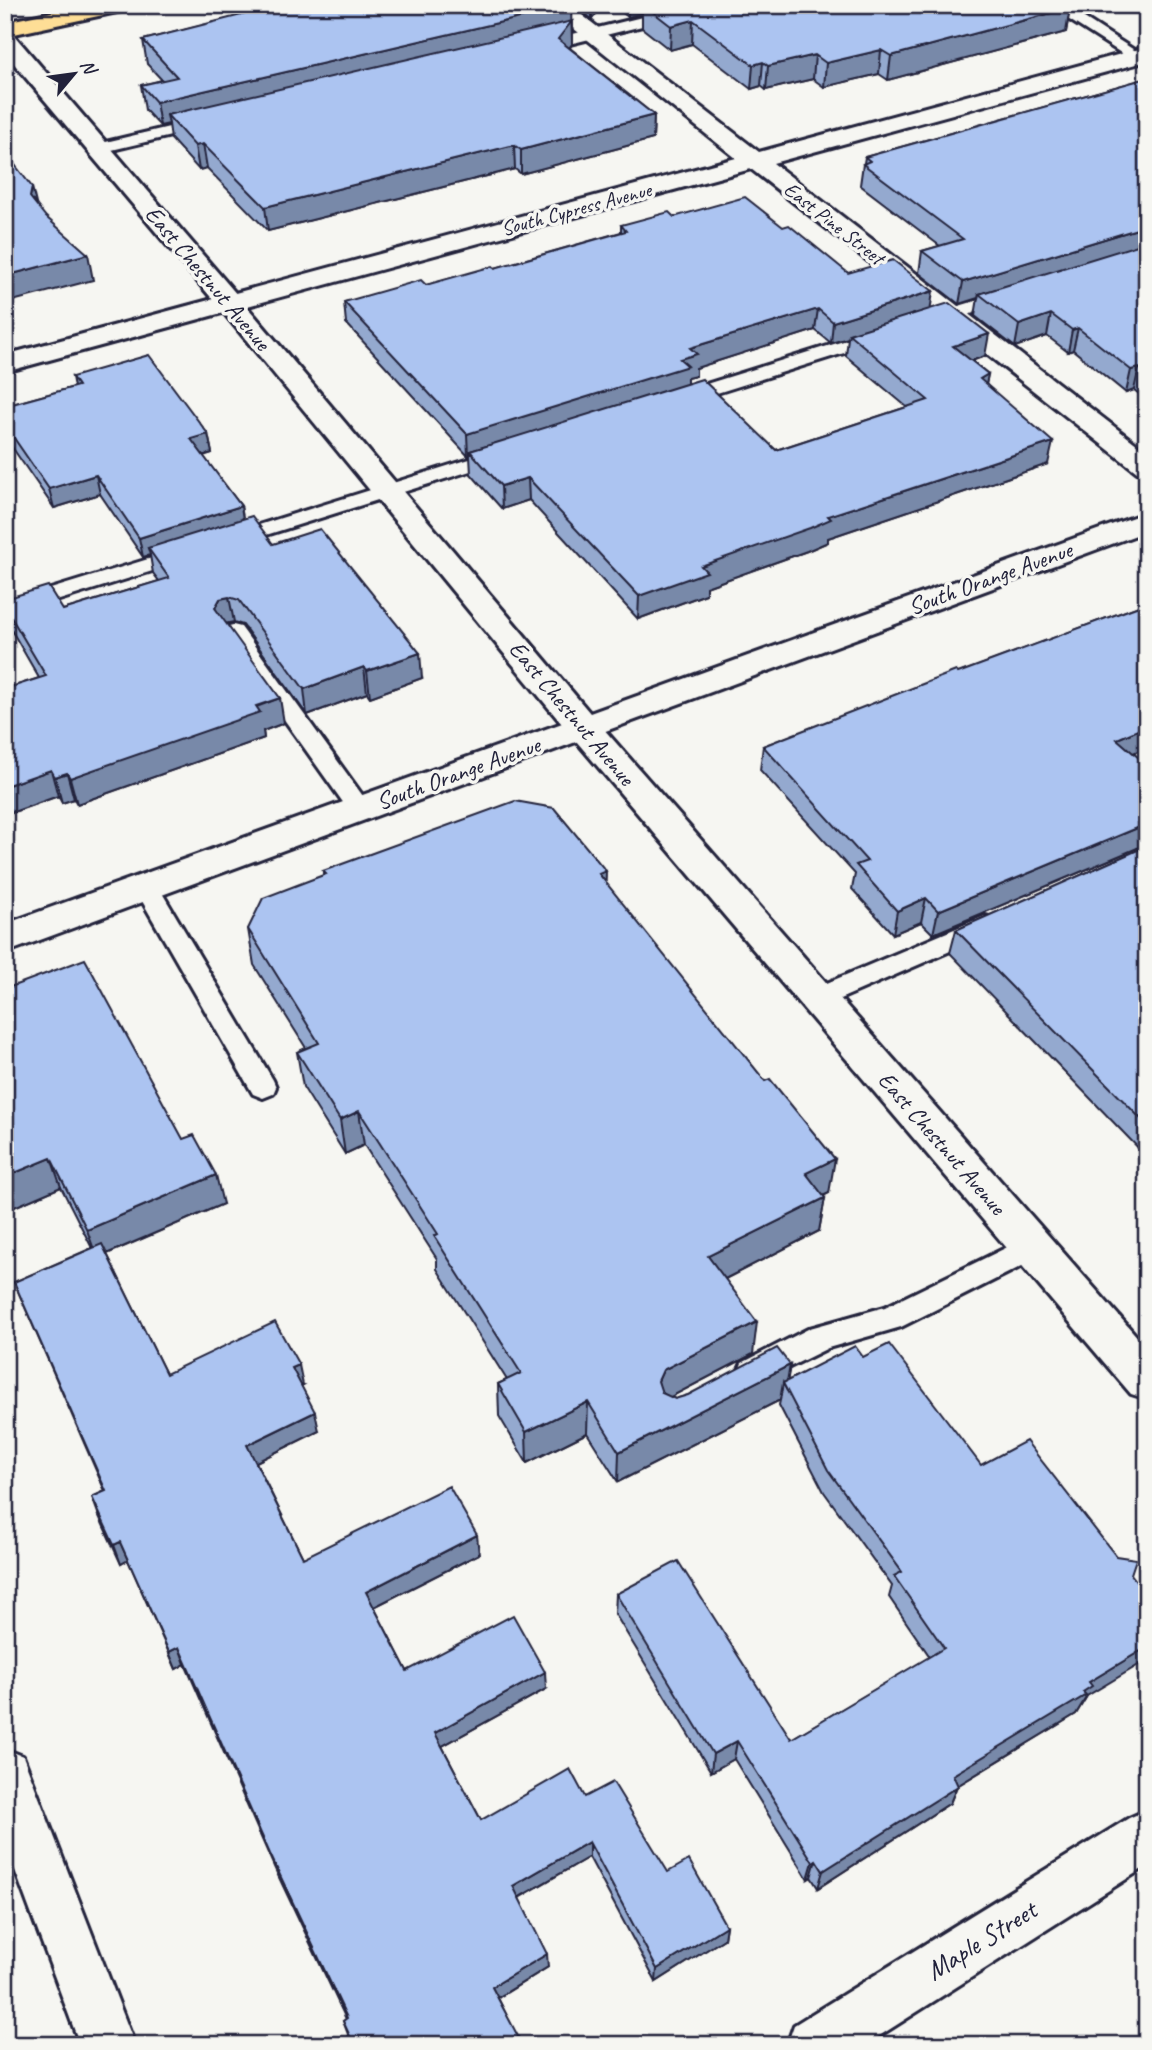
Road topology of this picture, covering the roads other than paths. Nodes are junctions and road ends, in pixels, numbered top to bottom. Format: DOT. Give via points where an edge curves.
graph roads {
  1 [pos="117,5"];
  2 [pos="555,5"];
  3 [pos="710,5"];
  4 [pos="1053,5"];
  5 [pos="5,29"];
  6 [pos="592,34"];
  7 [pos="5,39"];
  8 [pos="525,49"];
  9 [pos="1142,55"];
  10 [pos="219,121"];
  11 [pos="99,148"];
  12 [pos="755,162"];
  13 [pos="1029,289"];
  14 [pos="229,302"];
  15 [pos="951,314"];
  16 [pos="5,364"];
  17 [pos="662,404"];
  18 [pos="517,450"];
  19 [pos="1147,466"];
  20 [pos="386,491"];
  21 [pos="1147,521"];
  22 [pos="5,610"];
  23 [pos="233,632"];
  24 [pos="583,727"];
  25 [pos="360,809"];
  26 [pos="146,887"];
  27 [pos="1007,915"];
  28 [pos="5,939"];
  29 [pos="817,998"];
  30 [pos="263,1087"];
  31 [pos="1032,1247"];
  32 [pos="1147,1381"];
  33 [pos="735,1382"];
  34 [pos="5,1774"];
  35 [pos="1147,1836"];
  36 [pos="108,2045"];
  37 [pos="814,2045"];
  1 -- 5 [label="main road"];
  2 -- 6 [label="street, East Pine Street"];
  3 -- 6 [label="lane"];
  4 -- 9 [label="lane"];
  6 -- 8 [label="lane"];
  6 -- 12 [label="street, East Pine Street"];
  7 -- 11 [label="street, East Chestnut Avenue"];
  9 -- 12 [label="street, South Cypress Avenue"];
  10 -- 11 [label="lane"];
  11 -- 14 [label="street, East Chestnut Avenue"];
  12 -- 14 [label="street, South Cypress Avenue"];
  12 -- 15 [label="street, East Pine Street"];
  13 -- 15 [label="lane"];
  14 -- 16 [label="street, South Cypress Avenue"];
  14 -- 20 [label="street, East Chestnut Avenue"];
  15 -- 17 [label="lane"];
  15 -- 19 [label="street, East Pine Street"];
  18 -- 20 [label="lane"];
  20 -- 22 [label="lane"];
  20 -- 24 [label="street, East Chestnut Avenue"];
  21 -- 24 [label="street, South Orange Avenue"];
  23 -- 25 [label="lane"];
  24 -- 25 [label="street, South Orange Avenue"];
  24 -- 29 [label="street, East Chestnut Avenue"];
  25 -- 26 [label="street, South Orange Avenue"];
  26 -- 28 [label="street, South Orange Avenue"];
  26 -- 30 [label="lane"];
  27 -- 29 [label="lane"];
  29 -- 31 [label="street, East Chestnut Avenue"];
  31 -- 32 [label="street, East Chestnut Avenue"];
  31 -- 33 [label="lane" via="891,1318 821,1337"];
  34 -- 36 [label="street"];
  35 -- 37 [label="street, Maple Street"];
}
